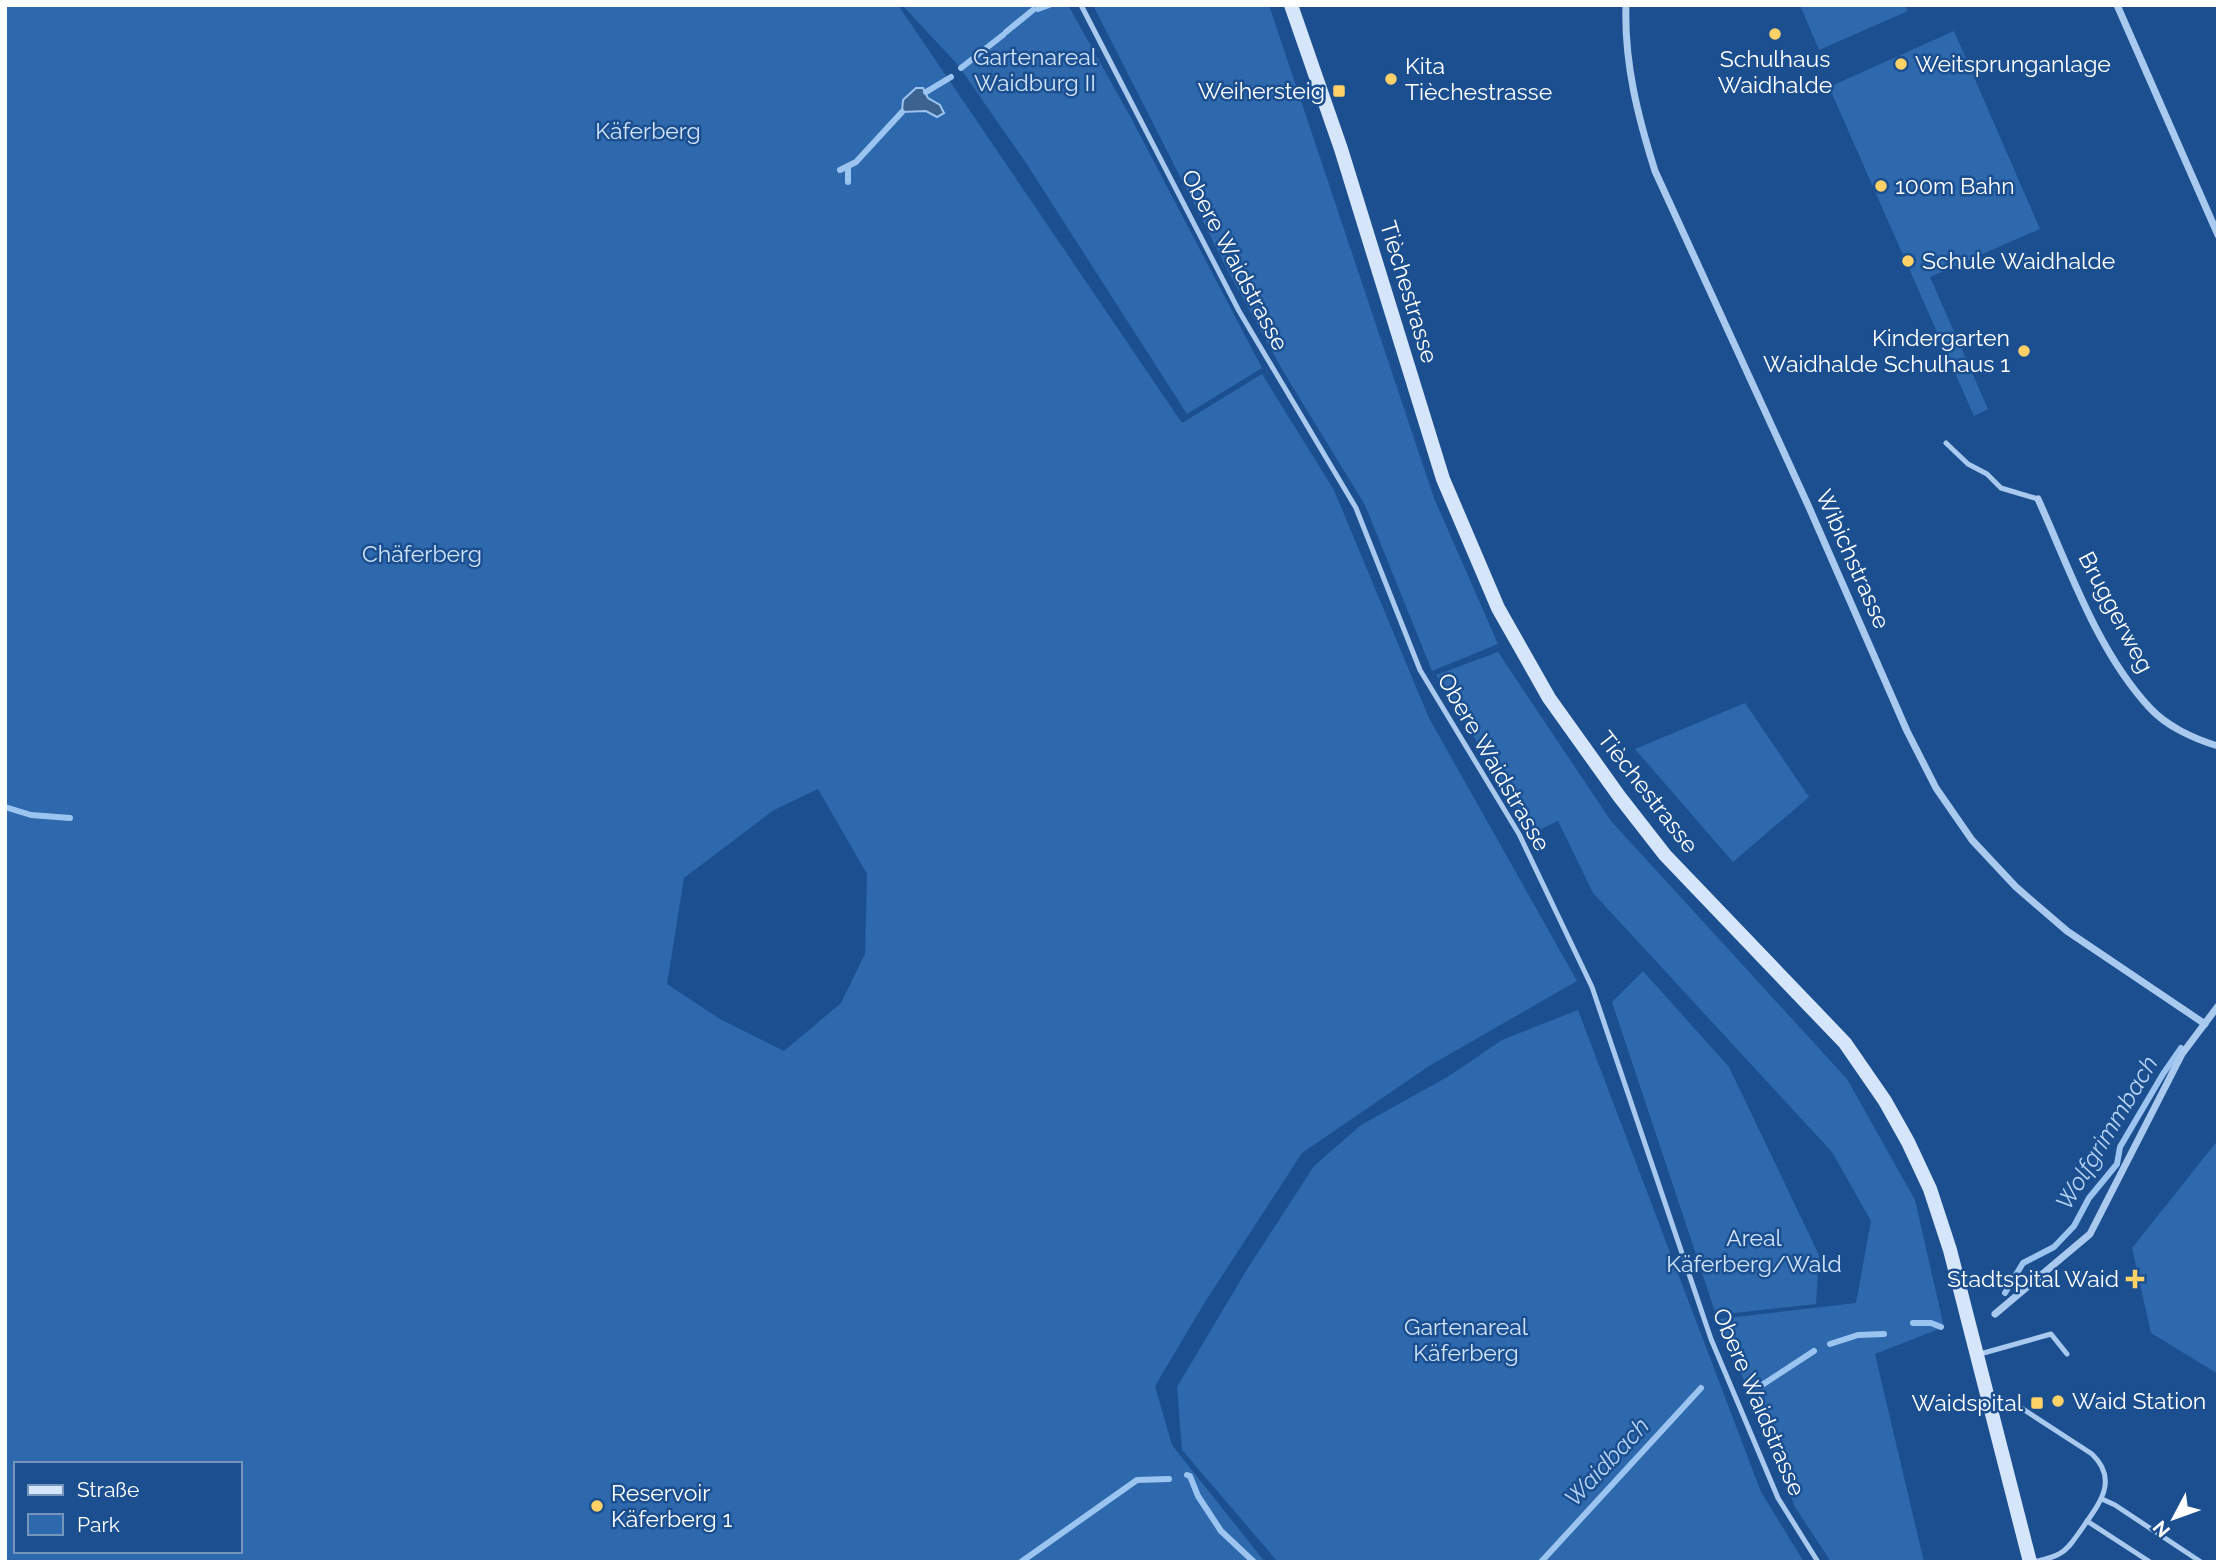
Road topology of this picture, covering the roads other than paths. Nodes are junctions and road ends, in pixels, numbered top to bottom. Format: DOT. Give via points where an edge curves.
graph roads {
  1 [pos="1081,5"];
  2 [pos="1291,5"];
  3 [pos="1626,5"];
  4 [pos="2117,5"];
  5 [pos="2218,235"];
  6 [pos="1945,443"];
  7 [pos="2038,499"];
  8 [pos="2218,746"];
  9 [pos="2218,1006"];
  10 [pos="2205,1024"];
  11 [pos="1995,1314"];
  12 [pos="2067,1354"];
  13 [pos="1977,1355"];
  14 [pos="1989,1401"];
  15 [pos="2102,1499"];
  16 [pos="2087,1521"];
  17 [pos="1818,1562"];
  18 [pos="2032,1562"];
  19 [pos="2150,1562"];
  20 [pos="2201,1562"];
  1 -- 17 [label="lane, Obere Waidstrasse" via="1239,311 1356,508 1420,670 1520,834 1592,987 1711,1339 1778,1498"];
  2 -- 13 [label="street, Tièchestrasse" via="1341,149 1443,479 1498,608 1549,698 1665,855 1845,1043 1885,1101 1930,1189"];
  3 -- 10 [label="street, Wibichstrasse" via="1628,64 1655,171 1936,788 1972,840 2016,887 2067,931"];
  4 -- 5 [label="street"];
  6 -- 7 [label="lane" via="2001,488"];
  7 -- 8 [label="street, Bruggerweg" via="2116,664 2150,708 2193,739"];
  9 -- 10 [label="street"];
  10 -- 11 [label="street" via="2182,1054 2090,1234"];
  12 -- 13 [label="lane" via="2051,1334"];
  13 -- 14 [label="street, Tièchestrasse"];
  14 -- 15 [label="lane" via="2010,1400 2092,1454 2105,1474"];
  14 -- 18 [label="street, Tièchestrasse"];
  15 -- 16 [label="lane"];
  15 -- 20 [label="lane"];
  16 -- 18 [label="lane" via="2059,1555"];
  16 -- 19 [label="lane"];
}
